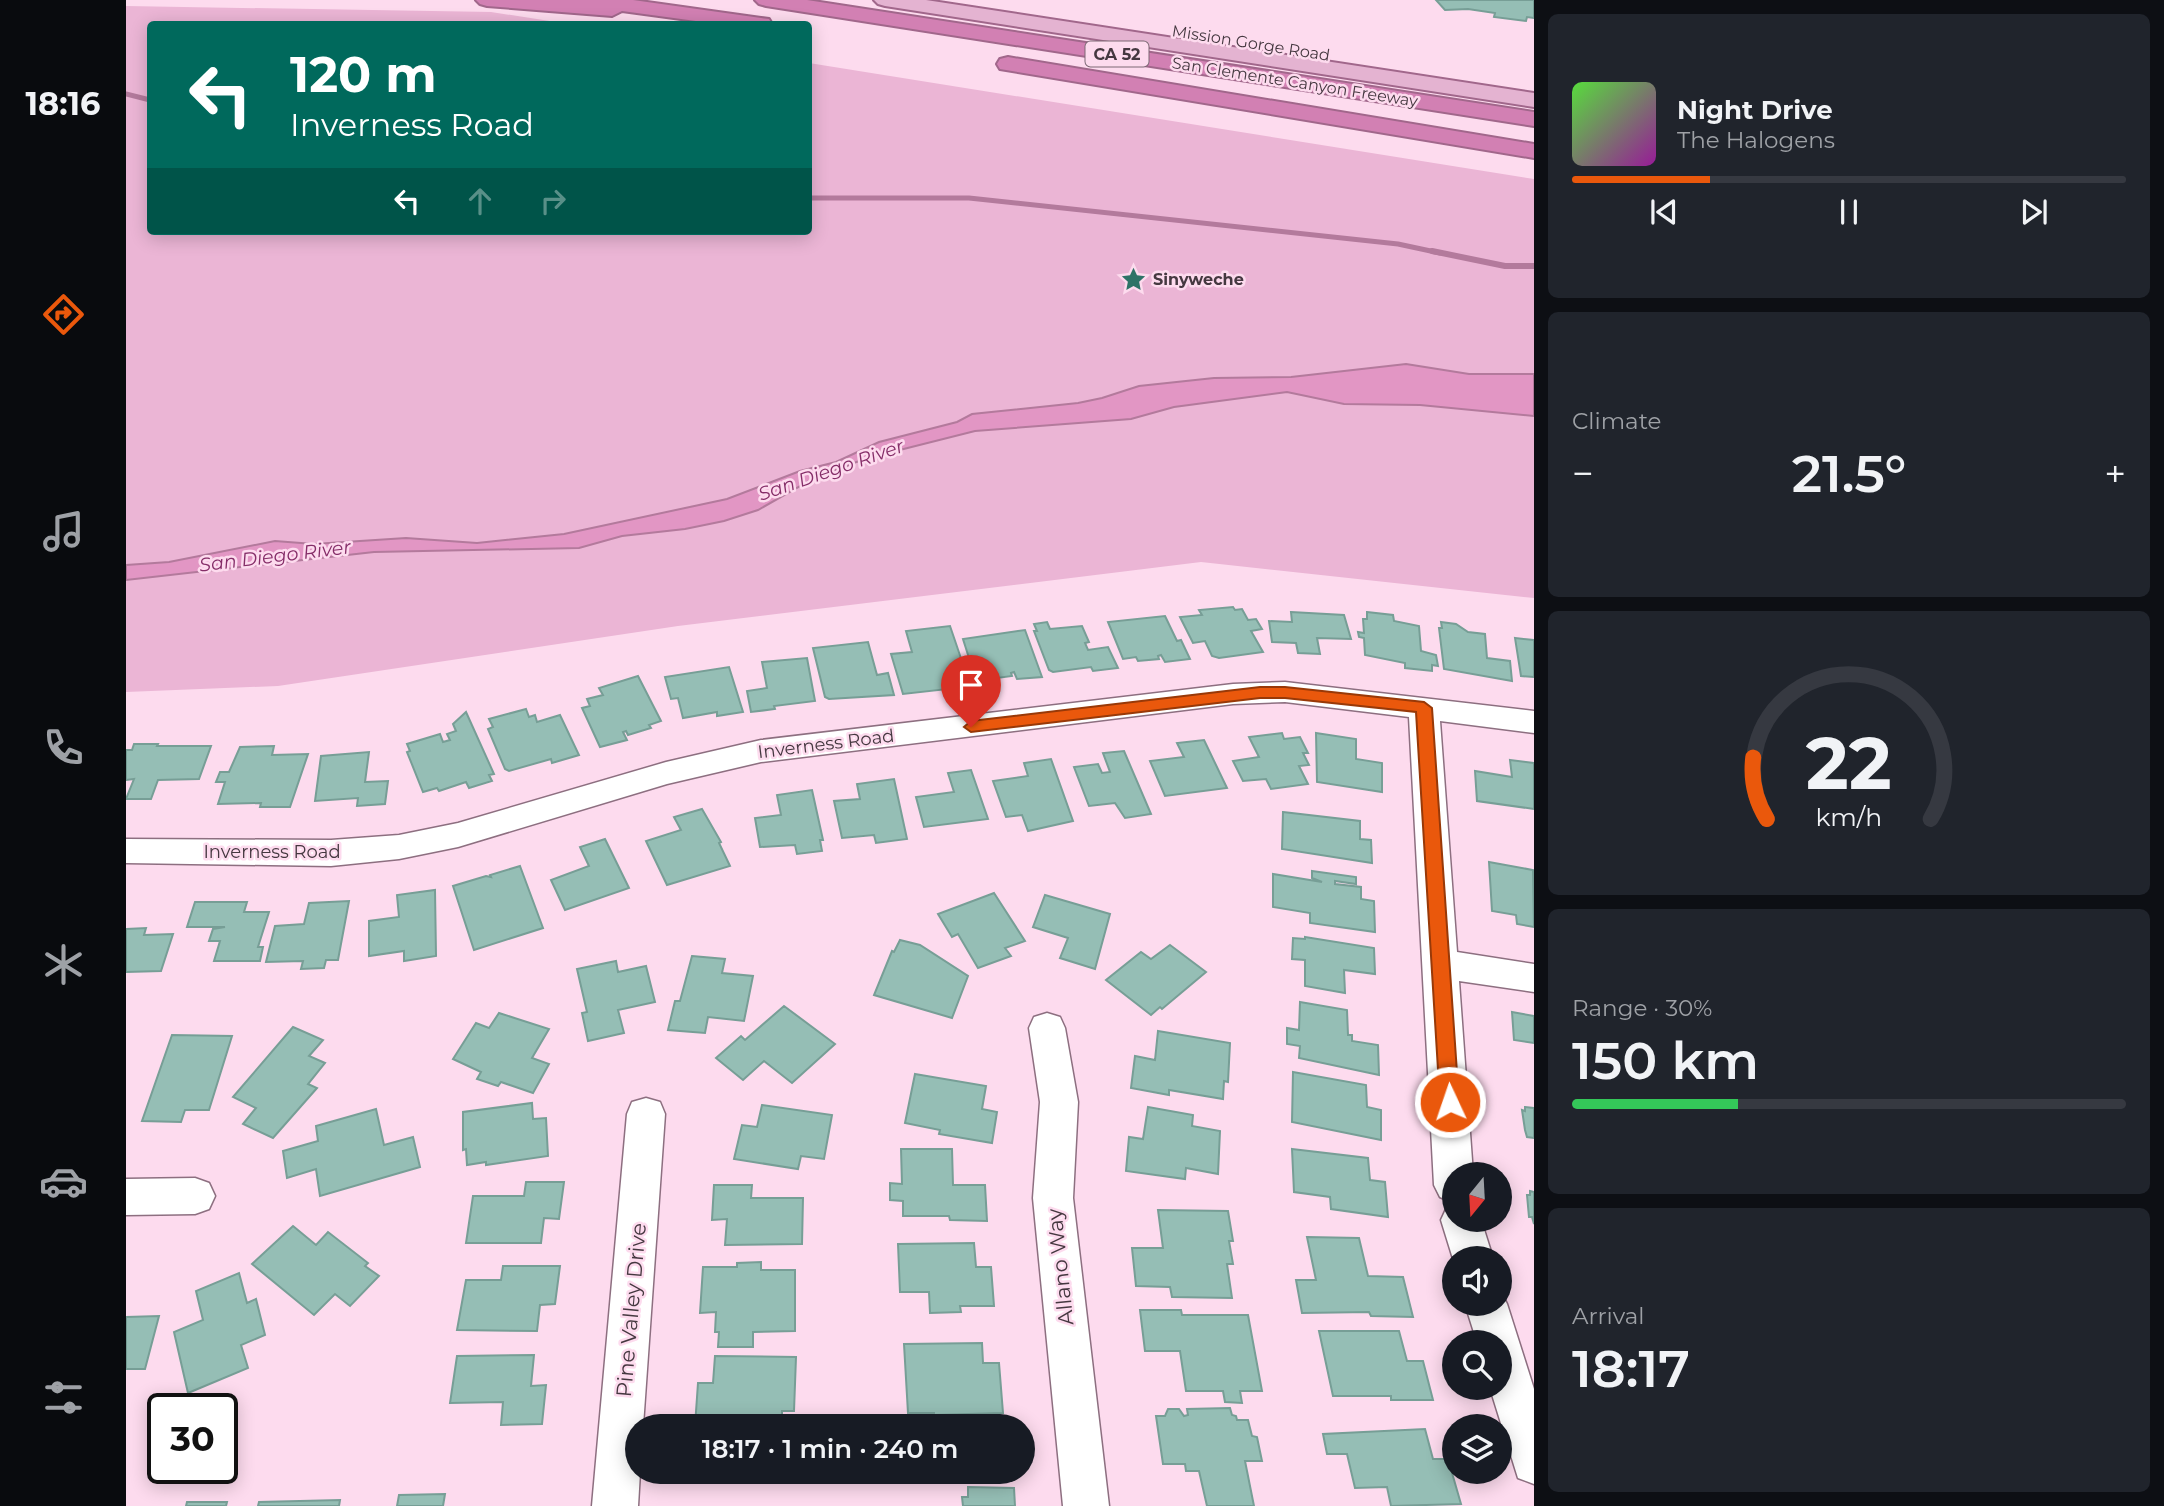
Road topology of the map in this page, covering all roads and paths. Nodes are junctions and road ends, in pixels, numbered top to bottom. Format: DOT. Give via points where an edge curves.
graph roads {
  1 [pos="487,0"];
  2 [pos="587,0"];
  3 [pos="766,0"];
  4 [pos="885,0"];
  5 [pos="968,0"];
  6 [pos="656,9"];
  7 [pos="740,21"];
  8 [pos="989,61"];
  9 [pos="1534,86"];
  10 [pos="1534,100"];
  11 [pos="1534,119"];
  12 [pos="1534,151"];
  13 [pos="1424,708"];
  14 [pos="1534,722"];
  15 [pos="126,851"];
  16 [pos="1442,964"];
  17 [pos="1534,978"];
  18 [pos="1047,1027"];
  19 [pos="646,1114"];
  20 [pos="1453,1162"];
  21 [pos="195,1196"];
  22 [pos="126,1197"];
  23 [pos="1512,1389"];
  24 [pos="1534,1462"];
  25 [pos="615,1506"];
  26 [pos="1086,1506"];
  1 -- 6 [label="highway" via="604,10"];
  2 -- 6 [label="highway"];
  3 -- 11 [label="highway, San Clemente Canyon Freeway / CA 52"];
  4 -- 10 [label="main road, Mission Gorge Road"];
  5 -- 9 [label="main road, Mission Gorge Road"];
  6 -- 7 [label="highway"];
  8 -- 12 [label="highway, San Clemente Canyon Freeway / CA 52"];
  13 -- 14 [label="street, Inverness Road"];
  13 -- 15 [label="street, Inverness Road" via="1285,692 1233,694 761,751 666,773 458,835 399,847 331,853"];
  13 -- 16 [label="street"];
  16 -- 17 [label="street"];
  16 -- 20 [label="street"];
  18 -- 26 [label="street, Allano Way" via="1059,1102 1053,1198"];
  19 -- 25 [label="street, Pine Valley Drive"];
  21 -- 22 [label="street"];
  23 -- 24 [label="street"];
}
